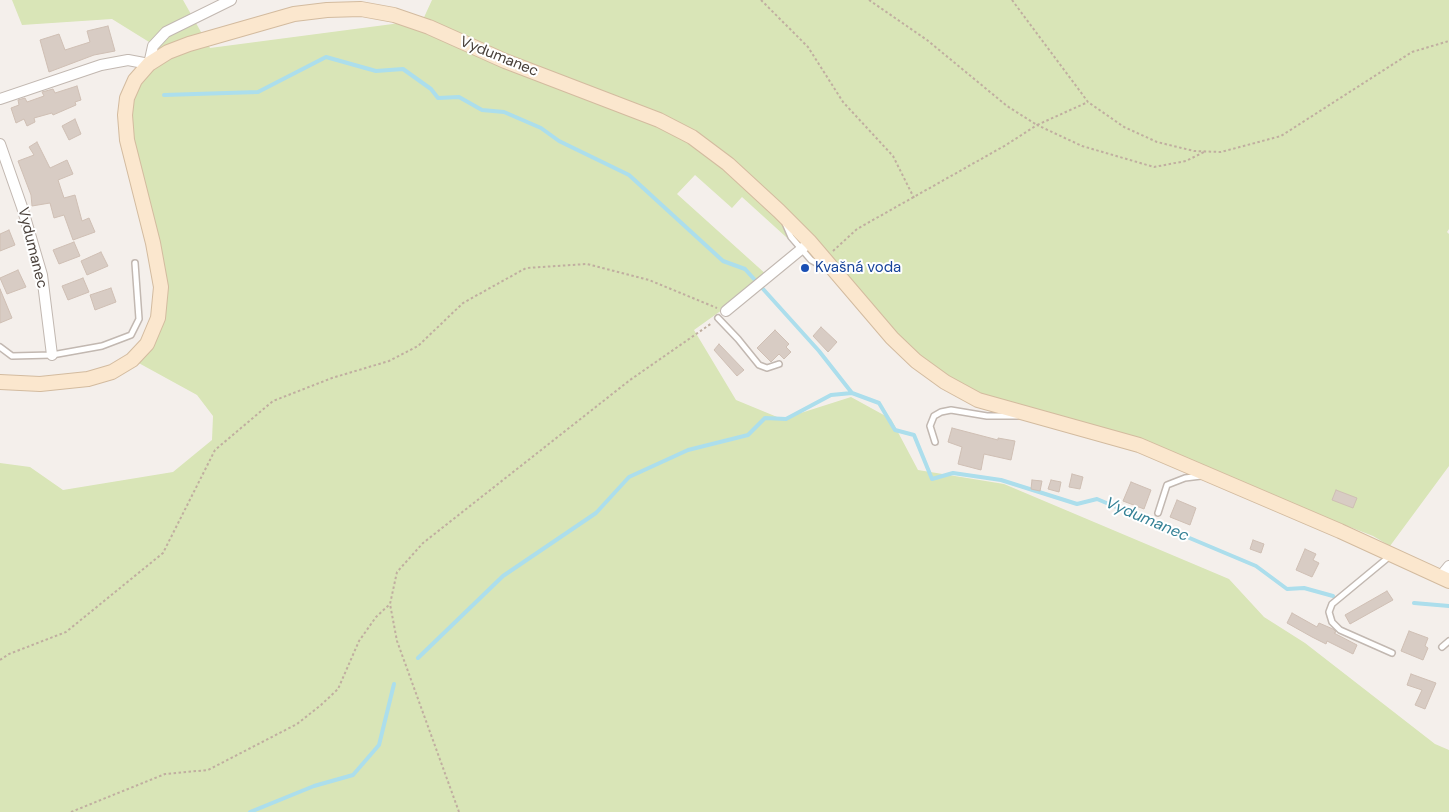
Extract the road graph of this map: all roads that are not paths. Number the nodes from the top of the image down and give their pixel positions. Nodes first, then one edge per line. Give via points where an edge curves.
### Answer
1 (231, 0) edge
2 (149, 64) junction
3 (0, 99) edge
4 (0, 144) edge
5 (805, 245) junction
6 (135, 262) dead end
7 (840, 276) junction
8 (722, 315) joint
9 (0, 347) edge
10 (52, 355) junction
11 (780, 364) dead end
12 (0, 382) edge
13 (1033, 415) junction
14 (935, 442) dead end
15 (1209, 475) junction
16 (1158, 513) dead end
17 (1393, 555) junction
18 (1449, 566) edge
19 (1444, 579) edge
20 (1449, 641) edge
21 (1442, 647) dead end
22 (1392, 653) dead end

1 - 2 street, Vydumanec via 166,32 153,46
2 - 3 street via 128,60 101,66
2 - 5 main road, Vydumanec via 189,44 294,14 362,10 394,15 659,120 692,137 728,164 780,211
2 - 12 main road, Vydumanec via 135,80 127,98 125,115 127,140 161,287 158,318 147,344 132,360 112,372 88,379 40,384
4 - 10 street, Vydumanec via 42,275
5 - 7 main road, Vydumanec via 825,259
5 - 7 lane via 811,260
5 - 8 street
6 - 10 lane via 139,319 131,335 102,346
7 - 13 main road, Vydumanec via 892,338 944,382 978,400
8 - 11 lane via 759,365 767,368
9 - 10 lane via 12,356
13 - 14 lane, Vydumanec via 1006,417 951,410 941,412 934,416 930,426
13 - 15 main road, Vydumanec via 1139,445
15 - 16 lane via 1185,478 1167,485
15 - 17 main road, Vydumanec
17 - 19 main road, Vydumanec
17 - 22 lane via 1332,604 1329,612 1332,622 1340,630
18 - 19 street, Vydumanec
20 - 21 lane

